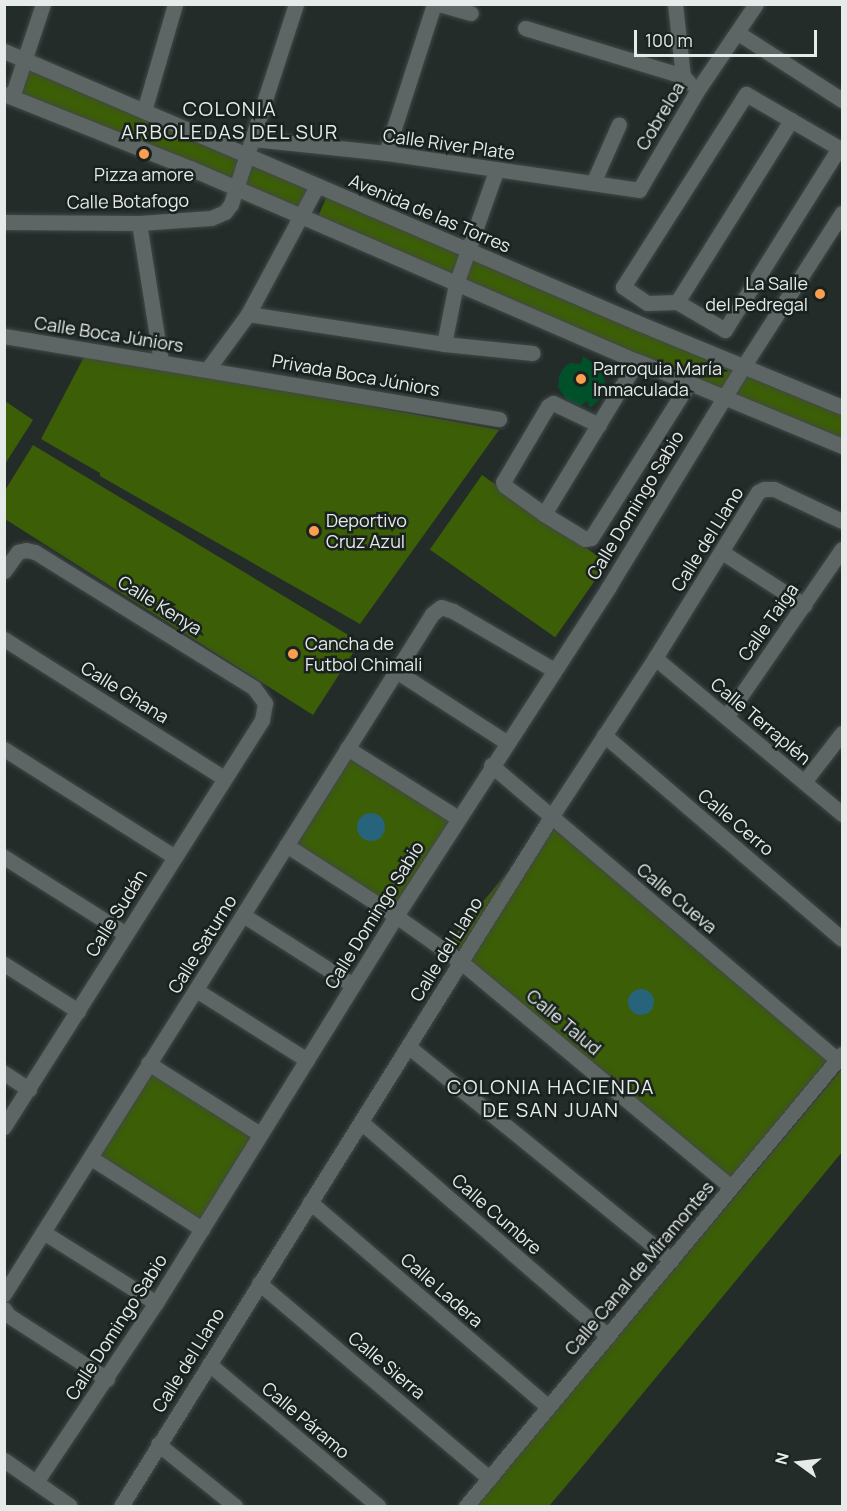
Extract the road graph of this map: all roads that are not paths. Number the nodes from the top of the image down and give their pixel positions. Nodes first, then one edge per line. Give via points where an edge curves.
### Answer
1 (43, 4) edge
2 (175, 4) edge
3 (296, 4) edge
4 (434, 4) edge
5 (439, 4) edge
6 (675, 4) edge
7 (756, 4) edge
8 (471, 13) dead end
9 (525, 28) dead end
10 (738, 33) junction
11 (4, 51) edge
12 (25, 59) junction
13 (683, 76) junction
14 (697, 91) junction
15 (7, 96) edge
16 (843, 100) edge
17 (144, 111) junction
18 (791, 120) junction
19 (619, 124) dead end
20 (253, 139) junction
21 (386, 153) junction
22 (247, 155) junction
23 (496, 171) junction
24 (593, 183) junction
25 (317, 186) junction
26 (236, 188) junction
27 (639, 190) joint
28 (843, 213) edge
29 (303, 217) junction
30 (4, 222) edge
31 (139, 223) junction
32 (467, 250) junction
33 (456, 284) junction
34 (677, 302) junction
35 (647, 303) junction
36 (248, 314) junction
37 (636, 322) junction
38 (5, 333) edge
39 (444, 344) junction
40 (533, 353) dead end
41 (637, 361) junction
42 (161, 362) junction
43 (743, 367) junction
44 (207, 370) junction
45 (689, 383) junction
46 (725, 397) junction
47 (843, 407) edge
48 (499, 419) dead end
49 (599, 425) junction
50 (843, 446) edge
51 (544, 514) junction
52 (843, 521) edge
53 (843, 549) edge
54 (722, 552) junction
55 (8, 565) edge
56 (804, 605) junction
57 (4, 639) edge
58 (655, 658) junction
59 (554, 670) junction
60 (396, 671) junction
61 (726, 717) junction
62 (262, 720) joint
63 (843, 733) edge
64 (604, 735) junction
65 (506, 742) junction
66 (347, 748) junction
67 (4, 749) edge
68 (491, 765) junction
69 (224, 778) junction
70 (804, 782) junction
71 (843, 814) edge
72 (551, 817) junction
73 (458, 818) junction
74 (286, 845) junction
75 (175, 856) junction
76 (4, 857) edge
77 (243, 915) junction
78 (396, 916) junction
79 (126, 934) junction
80 (843, 939) edge
81 (461, 962) junction
82 (4, 964) edge
83 (353, 985) junction
84 (196, 990) junction
85 (78, 1011) junction
86 (409, 1047) junction
87 (840, 1057) edge
88 (307, 1060) junction
89 (148, 1063) junction
90 (4, 1073) edge
91 (29, 1089) junction
92 (360, 1122) junction
93 (4, 1127) edge
94 (261, 1134) junction
95 (91, 1158) junction
96 (731, 1187) junction
97 (310, 1202) junction
98 (202, 1229) junction
99 (43, 1232) junction
100 (671, 1260) junction
101 (259, 1283) junction
102 (4, 1293) edge
103 (156, 1303) junction
104 (6, 1312) edge
105 (608, 1336) junction
106 (209, 1364) junction
107 (107, 1379) junction
108 (548, 1407) junction
109 (158, 1444) junction
110 (4, 1460) edge
111 (489, 1478) junction
112 (36, 1482) junction
113 (70, 1506) edge
114 (121, 1506) edge
115 (235, 1506) edge
116 (378, 1506) edge
117 (466, 1506) edge

1 - 12 street
2 - 17 street
3 - 20 street, Calle Botafogo
4 - 21 street
5 - 8 street
6 - 13 street
7 - 10 street, Cobreloa
9 - 13 street
10 - 14 street, Cobreloa
10 - 16 street
11 - 12 street, Avenida de las Torres
12 - 15 street
12 - 17 street, Avenida de las Torres
13 - 14 street
14 - 27 street, Cobreloa
15 - 26 street
17 - 22 street, Avenida de las Torres
18 - 34 street
18 - 34 street via 839,148 725,330
18 - 35 street via 746,94 622,287
19 - 24 street
20 - 21 street, Calle River Plate
20 - 22 street, Calle Botafogo
21 - 23 street, Calle River Plate
22 - 25 street, Avenida de las Torres
22 - 26 street, Calle Botafogo
23 - 24 street, Calle River Plate
23 - 32 street
24 - 27 street, Calle River Plate
25 - 29 street
25 - 32 street, Avenida de las Torres
26 - 29 street
26 - 31 street, Calle Botafogo via 231,204 216,217
28 - 43 street, Calle Domingo Sabio
29 - 33 street
29 - 36 street
30 - 31 street, Calle Botafogo
31 - 42 street
32 - 33 street
32 - 37 street, Avenida de las Torres
33 - 39 street
33 - 41 street
34 - 35 street
35 - 37 street
36 - 39 street
36 - 44 street
37 - 43 street, Avenida de las Torres
38 - 42 street, Calle Boca Júniors
39 - 40 street
41 - 45 street
41 - 49 street
42 - 44 street, Calle Boca Júniors
43 - 46 street, Calle Domingo Sabio
43 - 47 street, Avenida de las Torres
44 - 48 street, Privada Boca Júniors
45 - 46 street
45 - 51 street via 591,538 578,536
46 - 50 street
46 - 59 street, Calle Domingo Sabio
49 - 51 street
49 - 51 street via 553,403 504,477 505,486
52 - 54 street, Calle del Llano via 774,489 764,489 758,492
53 - 56 street, Calle Taiga
54 - 56 street
54 - 58 street, Calle del Llano
55 - 62 street, Calle Kenya via 18,552 34,552 254,688 265,703
56 - 61 street, Calle Taiga
57 - 69 street, Calle Ghana
58 - 61 street, Calle Terraplén
58 - 64 street, Calle del Llano
59 - 60 street, Calle Saturno via 441,607
59 - 65 street, Calle Domingo Sabio
60 - 65 street
60 - 66 street, Calle Saturno
61 - 70 street, Calle Terraplén
62 - 69 street, Calle Sudán
63 - 70 street
64 - 72 street, Calle del Llano
64 - 80 street, Calle Cerro
65 - 68 street, Calle Domingo Sabio
66 - 73 street
66 - 74 street, Calle Saturno
67 - 75 street
68 - 72 street, Calle Cueva
68 - 73 street, Calle Domingo Sabio
69 - 75 street, Calle Sudán
70 - 71 street, Calle Terraplén
72 - 81 street, Calle del Llano
72 - 87 street, Calle Cueva
73 - 78 street, Calle Domingo Sabio
74 - 77 street, Calle Saturno
74 - 78 street, Calle Talud
75 - 79 street, Calle Sudán
76 - 79 street
77 - 83 street
77 - 84 street, Calle Saturno
78 - 81 street, Calle Talud
78 - 83 street, Calle Domingo Sabio
79 - 85 street, Calle Sudán
81 - 86 street, Calle del Llano
81 - 96 street, Calle Talud
82 - 85 street
83 - 88 street, Calle Domingo Sabio
84 - 88 street
84 - 89 street, Calle Saturno
85 - 91 street, Calle Sudán
86 - 92 street, Calle del Llano
86 - 100 street
87 - 96 street, Calle Canal de Miramontes
88 - 94 street, Calle Domingo Sabio
89 - 94 street
89 - 95 street, Calle Saturno
90 - 91 street
91 - 93 street, Calle Sudán
92 - 97 street, Calle del Llano
92 - 105 street, Calle Cumbre
94 - 98 street, Calle Domingo Sabio
95 - 98 street
95 - 99 street, Calle Saturno
96 - 100 street, Calle Canal de Miramontes
97 - 101 street, Calle del Llano
97 - 108 street, Calle Ladera
98 - 103 street, Calle Domingo Sabio
99 - 102 street, Calle Saturno
99 - 103 street
100 - 105 street, Calle Canal de Miramontes
101 - 106 street, Calle del Llano
101 - 111 street, Calle Sierra
103 - 107 street, Calle Domingo Sabio
104 - 107 street
105 - 108 street, Calle Canal de Miramontes
106 - 109 street, Calle del Llano
106 - 116 street, Calle Páramo
107 - 112 street, Calle Domingo Sabio
108 - 111 street, Calle Canal de Miramontes
109 - 114 street, Calle del Llano
109 - 115 street
110 - 112 street
111 - 117 street, Calle Canal de Miramontes
112 - 113 street

